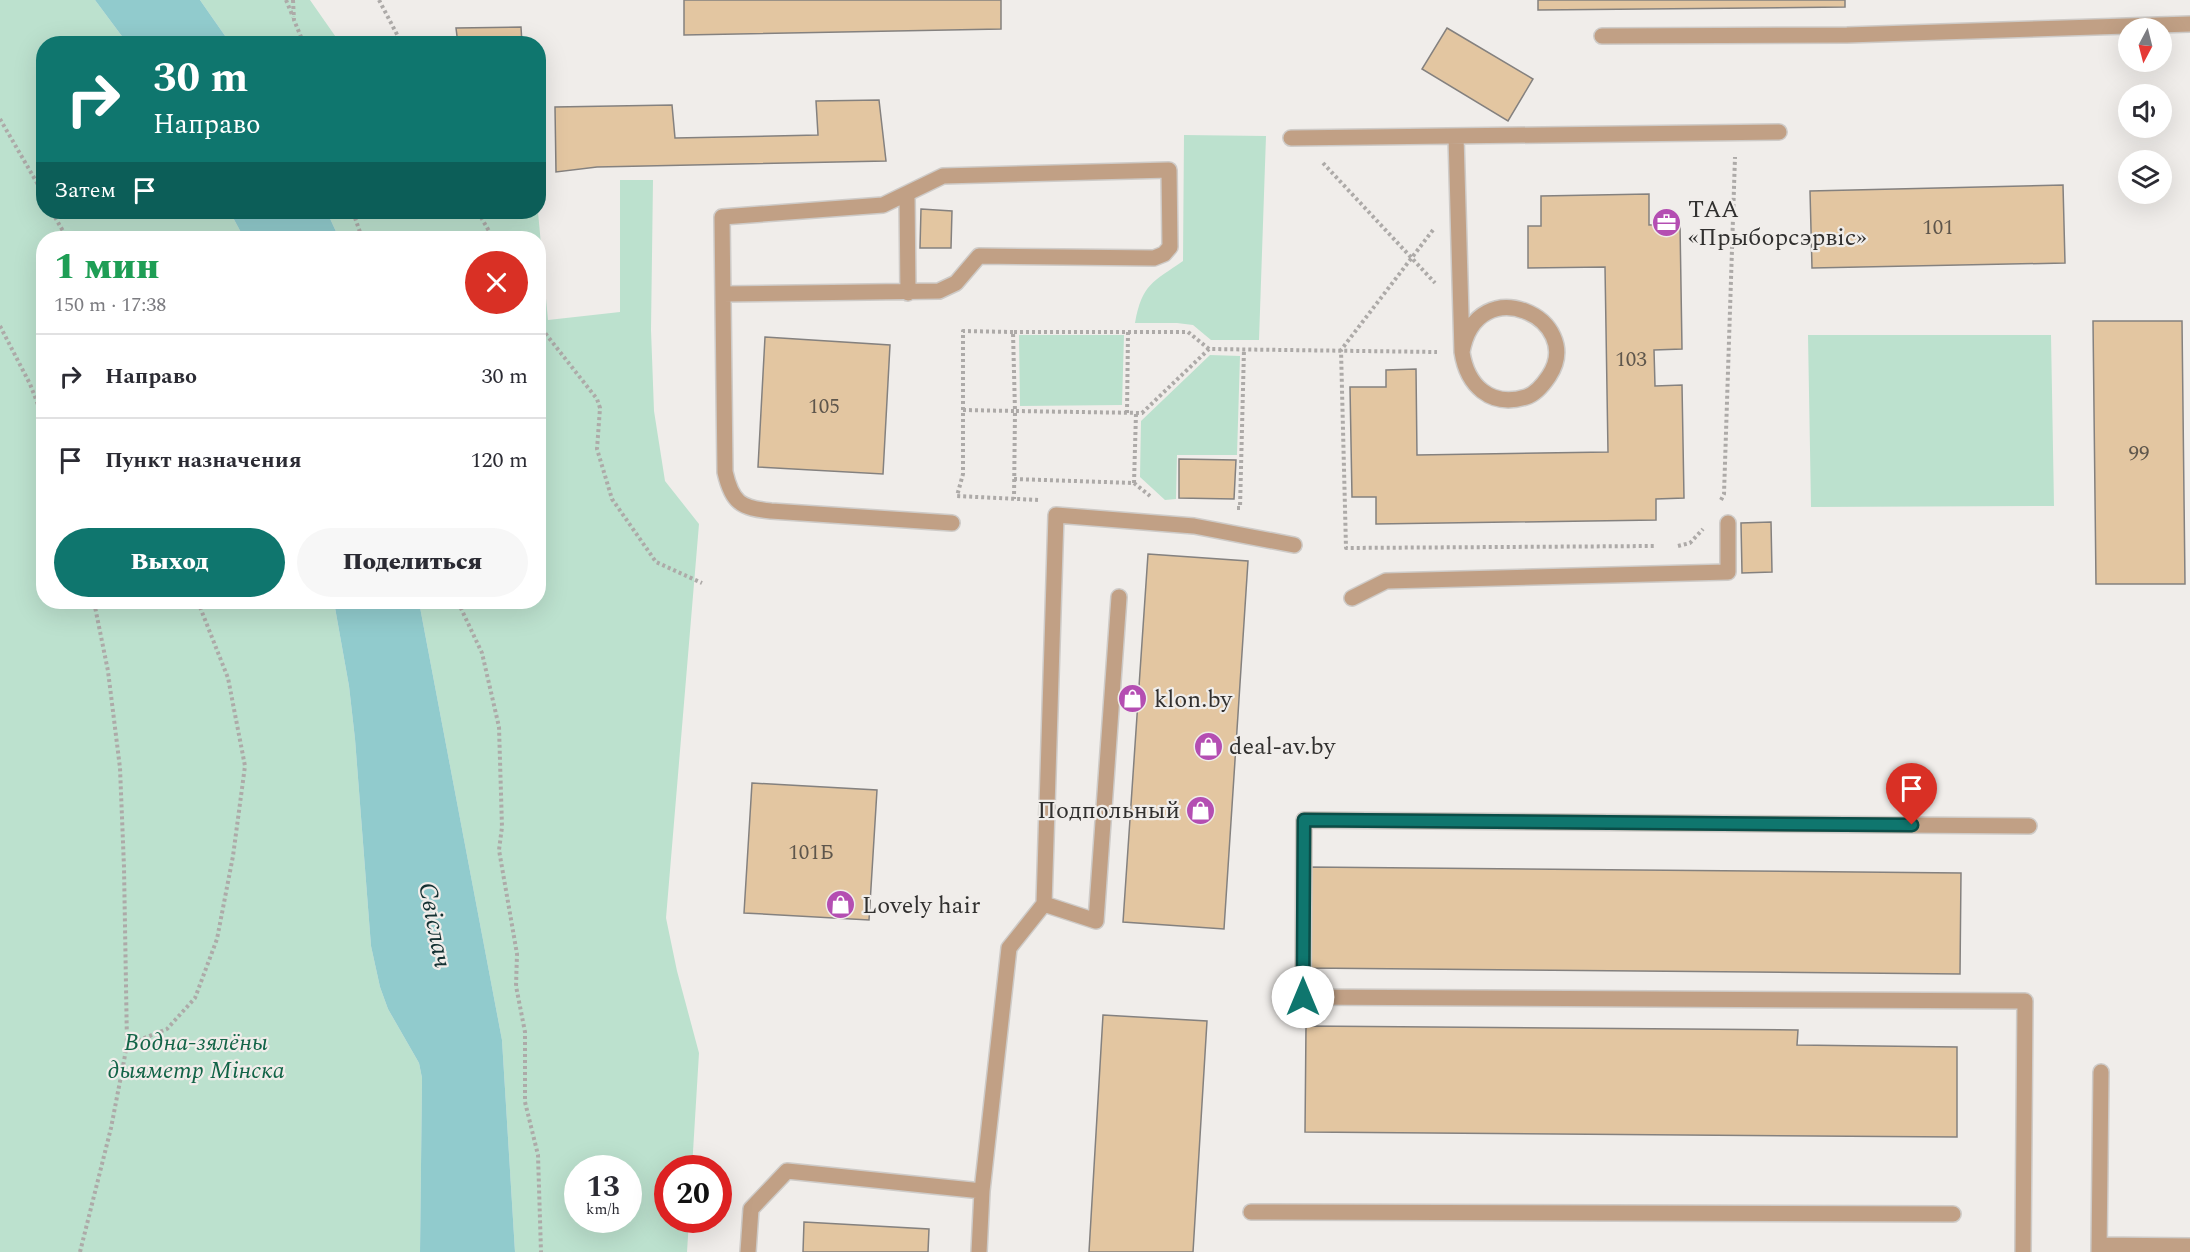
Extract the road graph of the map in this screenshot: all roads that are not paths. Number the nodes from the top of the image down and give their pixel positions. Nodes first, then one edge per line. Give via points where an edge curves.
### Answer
1 (2190, 24) edge
2 (1602, 36) dead end
3 (1779, 132) dead end
4 (1456, 136) junction
5 (1295, 137) road end
6 (906, 194) junction
7 (908, 292) junction
8 (723, 294) junction
9 (1462, 352) junction
10 (952, 523) dead end
11 (1728, 523) dead end
12 (1294, 545) dead end
13 (1119, 597) dead end
14 (1352, 598) dead end
15 (2029, 826) dead end
16 (1044, 904) junction
17 (2101, 1072) dead end
18 (982, 1191) junction
19 (1251, 1212) dead end
20 (1953, 1214) dead end
21 (2190, 1246) edge
22 (2099, 1249) edge
23 (748, 1252) edge
24 (979, 1252) edge
25 (2024, 1252) edge

1 - 2 lane via 1847,35
3 - 4 lane
4 - 5 lane
4 - 9 lane
6 - 7 lane
6 - 7 lane via 943,176 1169,170 1170,247 1164,254 1154,258 979,256 956,283 939,291
6 - 8 lane via 883,205 722,217
7 - 8 lane
8 - 10 lane via 725,472 729,490 738,503 771,511
9 - 9 lane via 1464,368 1479,389 1506,400 1527,397 1542,387 1553,370 1556,354 1548,327 1526,310 1512,307 1485,313 1472,324
11 - 14 lane via 1728,572 1386,581
12 - 16 lane via 1194,526 1056,515
13 - 16 lane via 1096,921
15 - 25 lane via 1304,820 1303,997 2025,1001
16 - 18 lane via 1009,948
17 - 22 lane
18 - 23 lane via 787,1171 751,1209
18 - 24 lane
19 - 20 lane
21 - 22 lane

